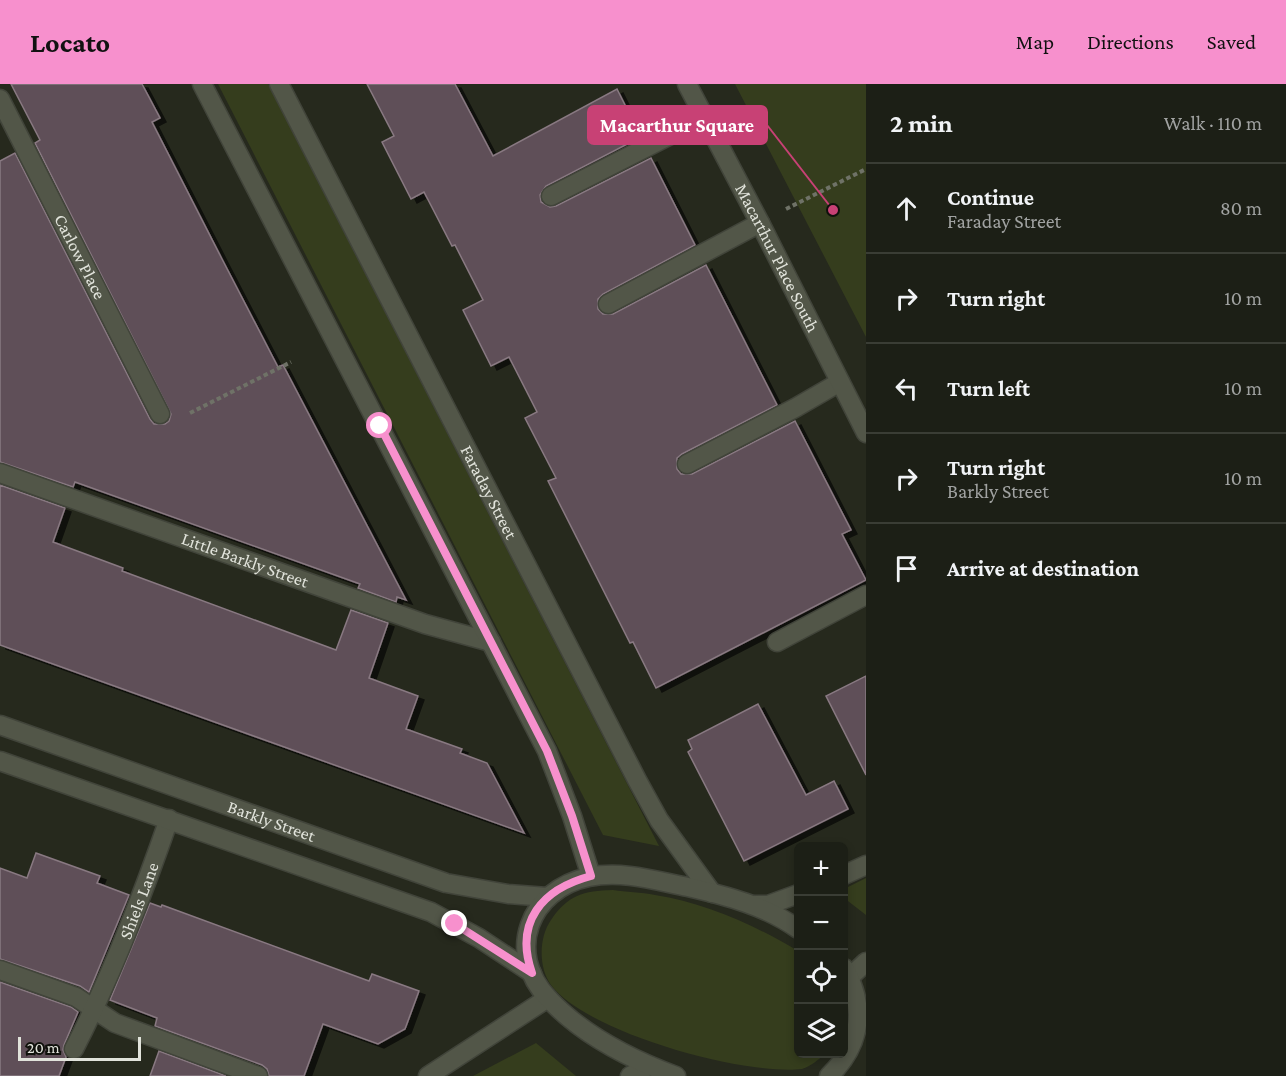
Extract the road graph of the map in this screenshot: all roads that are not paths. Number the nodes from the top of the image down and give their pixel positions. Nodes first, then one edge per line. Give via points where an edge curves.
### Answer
1 (202, 84) edge
2 (279, 84) edge
3 (687, 84) edge
4 (0, 99) edge
5 (704, 118) junction
6 (8, 135) edge
7 (551, 196) dead end
8 (760, 223) junction
9 (609, 304) dead end
10 (840, 382) junction
11 (160, 414) road end
12 (866, 433) edge
13 (687, 464) dead end
14 (0, 473) edge
15 (866, 596) edge
16 (491, 642) junction
17 (777, 642) dead end
18 (0, 725) edge
19 (0, 760) edge
20 (179, 789) junction
21 (169, 819) junction
22 (866, 864) edge
23 (848, 873) edge
24 (591, 876) junction
25 (712, 893) junction
26 (794, 895) edge
27 (547, 897) junction
28 (754, 905) junction
29 (794, 927) edge
30 (866, 962) edge
31 (0, 970) edge
32 (848, 971) edge
33 (532, 973) junction
34 (848, 974) edge
35 (548, 998) junction
36 (864, 999) edge
37 (94, 1010) junction
38 (74, 1049) dead end
39 (649, 1066) junction
40 (258, 1076) edge
41 (428, 1076) edge
42 (630, 1076) edge
43 (676, 1076) edge
44 (829, 1076) edge

1 - 16 street
2 - 25 street, Faraday Street via 637,780 659,819
3 - 5 street, Macarthur Place South
4 - 6 street, Carlow Place
5 - 7 street
5 - 8 street, Macarthur Place South
6 - 11 street, Carlow Place
8 - 9 street
8 - 10 street, Macarthur Place South
10 - 12 street, Macarthur Place South
10 - 13 street
14 - 16 street, Little Barkly Street via 425,624
15 - 17 street
16 - 24 street via 547,751
18 - 20 street, Barkly Street
19 - 21 street, Barkly Street
20 - 21 street, Shiels Lane
20 - 27 street, Barkly Street via 446,883
21 - 33 street, Barkly Street via 431,912
21 - 37 street, Shiels Lane
22 - 23 street
24 - 25 street via 634,876
24 - 27 street
25 - 28 street
26 - 28 street
27 - 33 street via 527,932 525,945
28 - 29 street
30 - 32 street
31 - 37 street via 76,997
33 - 35 street
34 - 36 street
35 - 39 street via 583,1028
35 - 41 street
36 - 44 street via 853,1047
37 - 38 street, Shiels Lane
37 - 40 street via 115,1023
39 - 42 street
39 - 43 street

